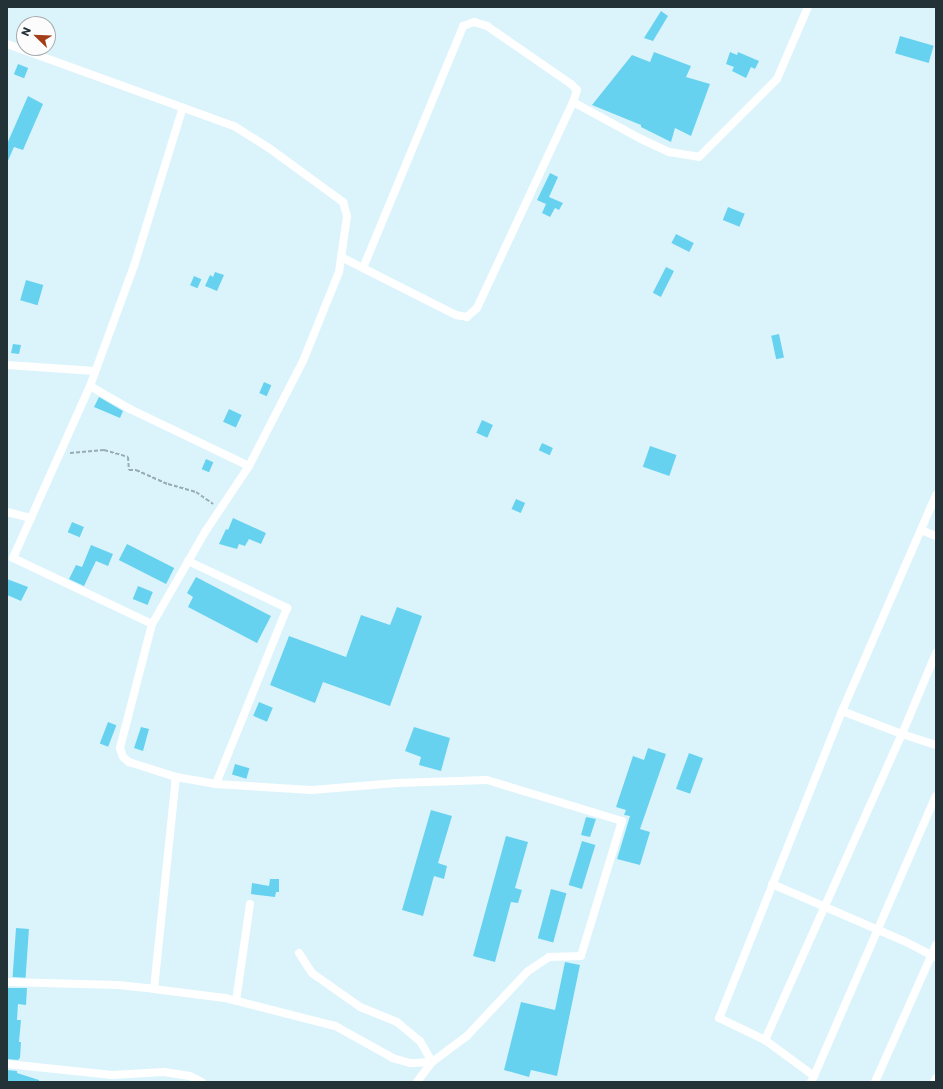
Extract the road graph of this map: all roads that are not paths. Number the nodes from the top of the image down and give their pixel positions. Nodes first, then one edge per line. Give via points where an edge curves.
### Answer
1 (808, 7) edge
2 (7, 44) edge
3 (573, 102) junction
4 (183, 107) junction
5 (341, 257) junction
6 (363, 268) junction
7 (7, 365) edge
8 (95, 371) junction
9 (90, 386) junction
10 (249, 466) junction
11 (936, 495) edge
12 (7, 512) edge
13 (31, 518) junction
14 (921, 530) junction
15 (936, 536) edge
16 (188, 561) junction
17 (152, 624) junction
18 (936, 652) edge
19 (842, 711) junction
20 (902, 734) junction
21 (936, 745) edge
22 (176, 777) junction
23 (216, 784) junction
24 (936, 796) edge
25 (772, 884) junction
26 (250, 904) dead end
27 (824, 907) junction
28 (879, 930) junction
29 (936, 945) edge
30 (299, 953) dead end
31 (934, 956) edge
32 (7, 982) edge
33 (154, 989) junction
34 (236, 1001) junction
35 (765, 1040) junction
36 (432, 1062) junction
37 (7, 1064) edge
38 (936, 1078) edge
39 (813, 1079) edge
40 (202, 1082) edge
41 (417, 1082) edge
42 (875, 1082) edge
43 (934, 1082) edge

1 - 3 street via 777,79 699,157 669,152
2 - 4 street
3 - 6 street via 477,308 467,317 456,315
3 - 6 street via 577,90 487,26 474,22 463,26
4 - 5 street via 234,126 343,202 347,216
4 - 8 street via 134,266
5 - 6 street
5 - 10 street via 338,272 303,361
7 - 8 street
8 - 9 street
9 - 10 street via 130,409
9 - 13 street
10 - 16 street
11 - 14 street
12 - 13 street
13 - 17 street via 13,558
14 - 15 street
14 - 19 street
16 - 17 street
16 - 23 street via 287,608
17 - 22 street via 120,748 123,757 129,762
18 - 20 street
19 - 20 street
19 - 25 street
20 - 21 street
20 - 27 street
22 - 23 street
22 - 33 street
23 - 36 street via 312,790 397,783 487,780 622,821 581,956 550,957 528,971 467,1036
24 - 28 street
25 - 27 street
25 - 35 street via 720,1018
26 - 34 street
27 - 28 street
27 - 35 street
28 - 31 street
28 - 39 street
29 - 31 street
30 - 36 street via 312,973 360,1007 397,1022 420,1041
31 - 42 street
32 - 33 street via 118,985
33 - 34 street
34 - 36 street via 335,1026 392,1058 410,1063
35 - 39 street
36 - 41 street
37 - 40 street via 112,1075 164,1072 190,1076
38 - 43 street

